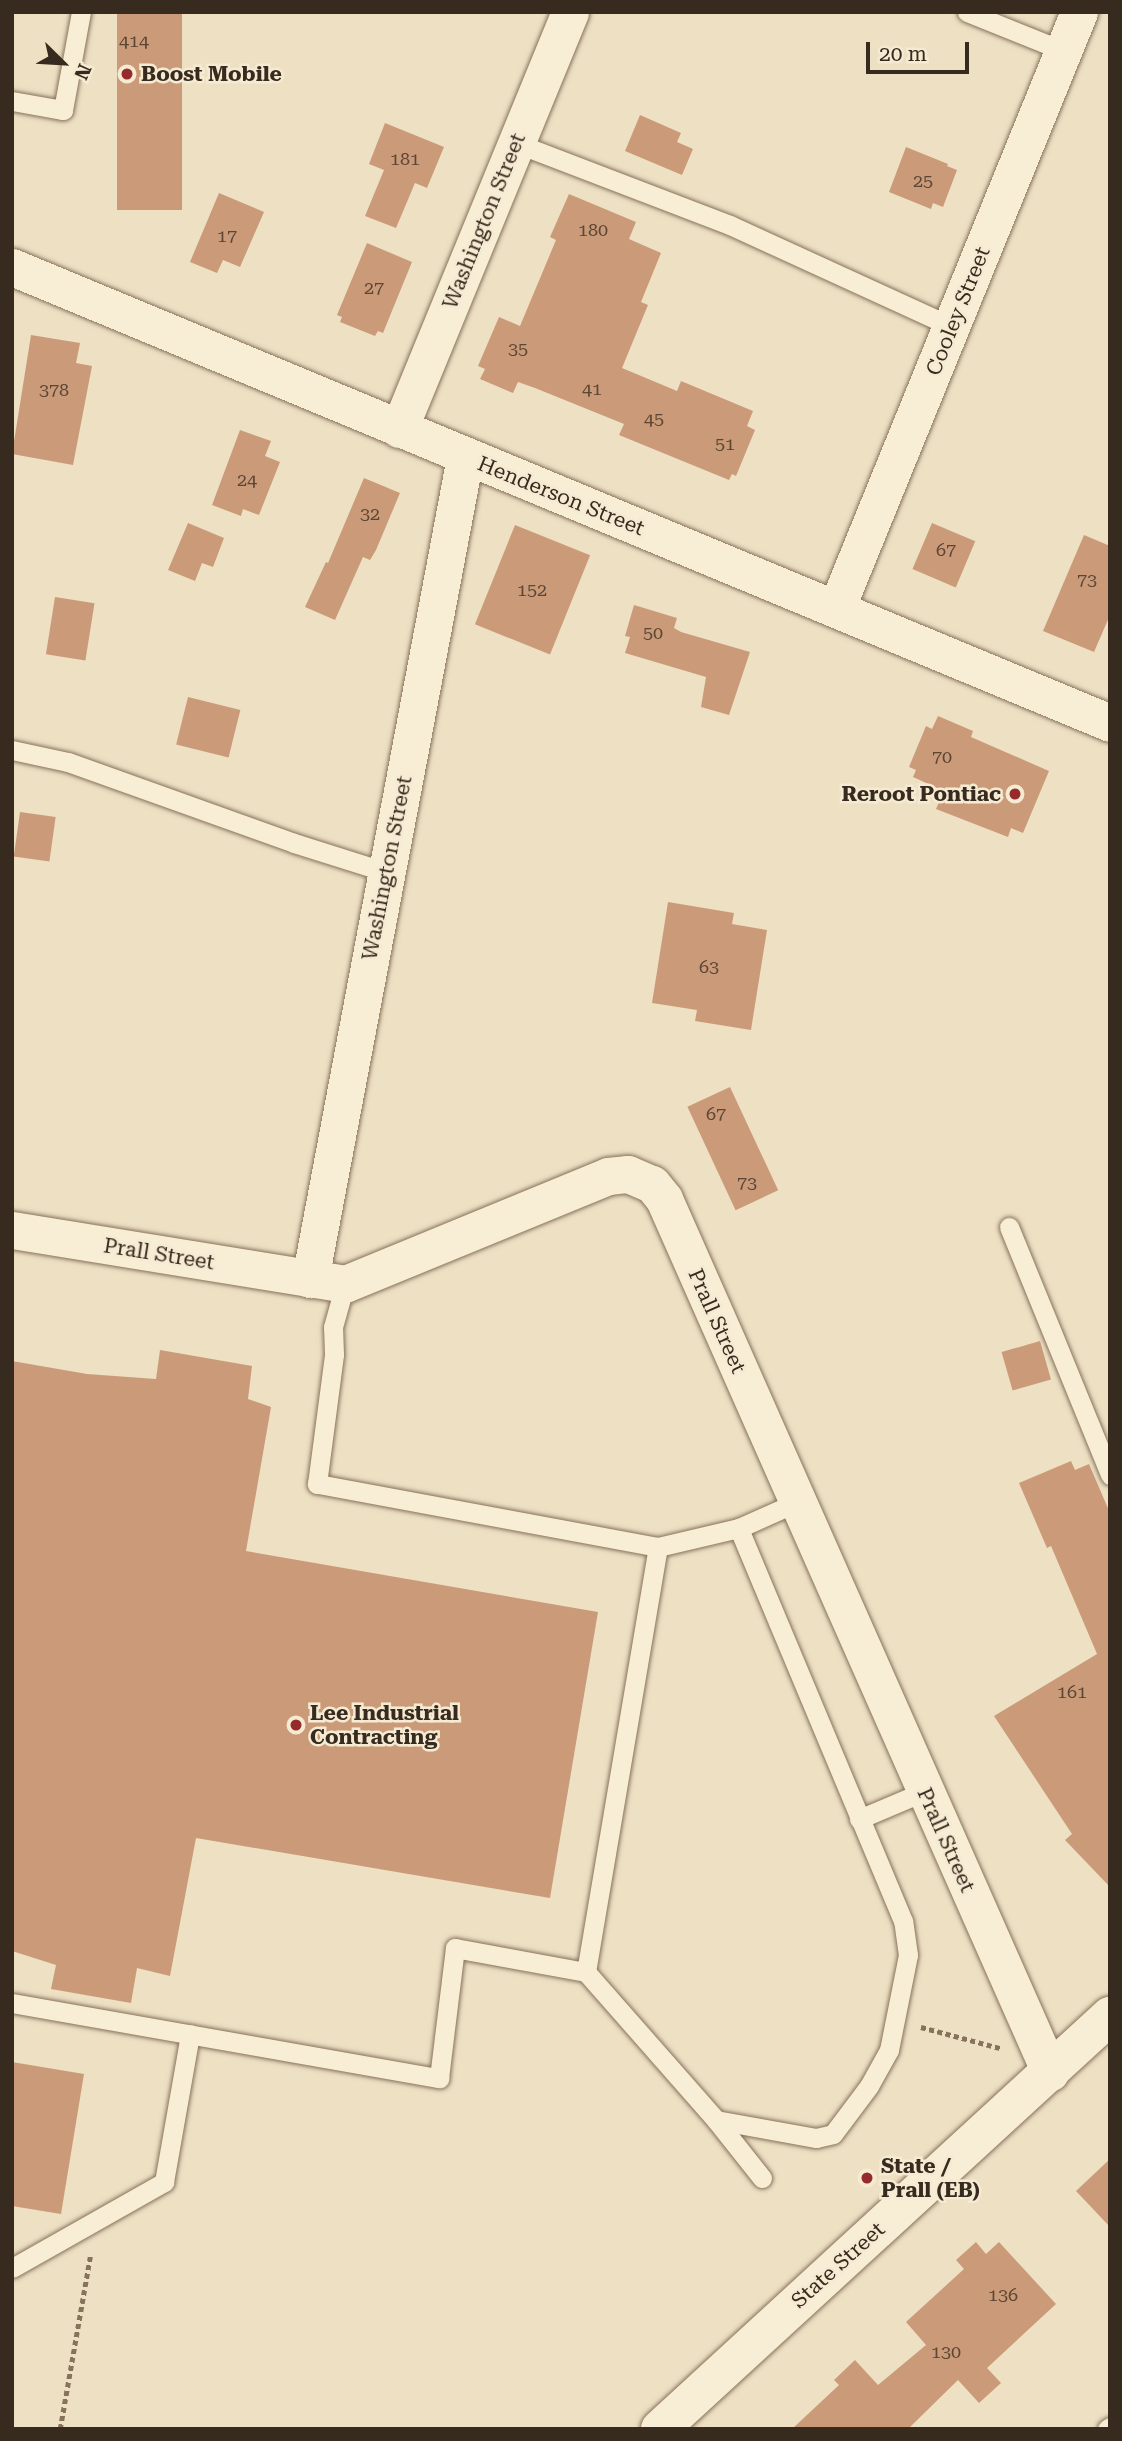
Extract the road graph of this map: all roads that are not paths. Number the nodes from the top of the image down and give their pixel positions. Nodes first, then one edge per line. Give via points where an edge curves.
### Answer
1 (81, 12) edge
2 (569, 12) edge
3 (967, 12) edge
4 (1079, 12) edge
5 (1064, 51) junction
6 (12, 101) edge
7 (516, 143) junction
8 (12, 267) edge
9 (951, 326) junction
10 (399, 429) junction
11 (465, 457) junction
12 (836, 609) junction
13 (1110, 723) edge
14 (12, 750) edge
15 (386, 872) junction
16 (1009, 1227) dead end
17 (12, 1230) edge
18 (310, 1279) junction
19 (345, 1284) junction
20 (1110, 1475) edge
21 (797, 1502) junction
22 (739, 1528) junction
23 (658, 1547) junction
24 (925, 1791) junction
25 (859, 1819) junction
26 (586, 1972) junction
27 (12, 2003) edge
28 (1110, 2016) edge
29 (190, 2034) junction
30 (1049, 2072) junction
31 (716, 2120) junction
32 (762, 2178) dead end
33 (12, 2268) edge
34 (660, 2429) edge

1 - 6 lane via 63,110
2 - 7 street, Washington Street
3 - 5 lane
4 - 5 street, Cooley Street
5 - 9 street, Cooley Street
7 - 9 lane via 730,225
7 - 10 street, Washington Street
8 - 10 street, Henderson Street
9 - 12 street, Cooley Street
10 - 11 street, Henderson Street
11 - 12 street, Henderson Street
11 - 15 street, Washington Street
12 - 13 street, Henderson Street
14 - 15 lane via 68,762
15 - 18 street, Washington Street
16 - 20 lane
17 - 18 street, Prall Street
18 - 19 street, Prall Street
19 - 21 street, Prall Street via 608,1176 641,1177 664,1199
19 - 23 lane via 333,1327 334,1354 317,1484
21 - 22 lane
21 - 24 street, Prall Street
22 - 23 lane
22 - 25 lane
23 - 26 lane
24 - 25 lane
24 - 30 street, Prall Street
25 - 31 lane via 903,1921 908,1955 889,2050 833,2134 816,2138
26 - 29 lane via 455,1948 439,2078
26 - 31 lane
27 - 29 lane
28 - 30 main road, State Street
29 - 33 lane via 164,2182
30 - 34 main road, State Street
31 - 32 lane

